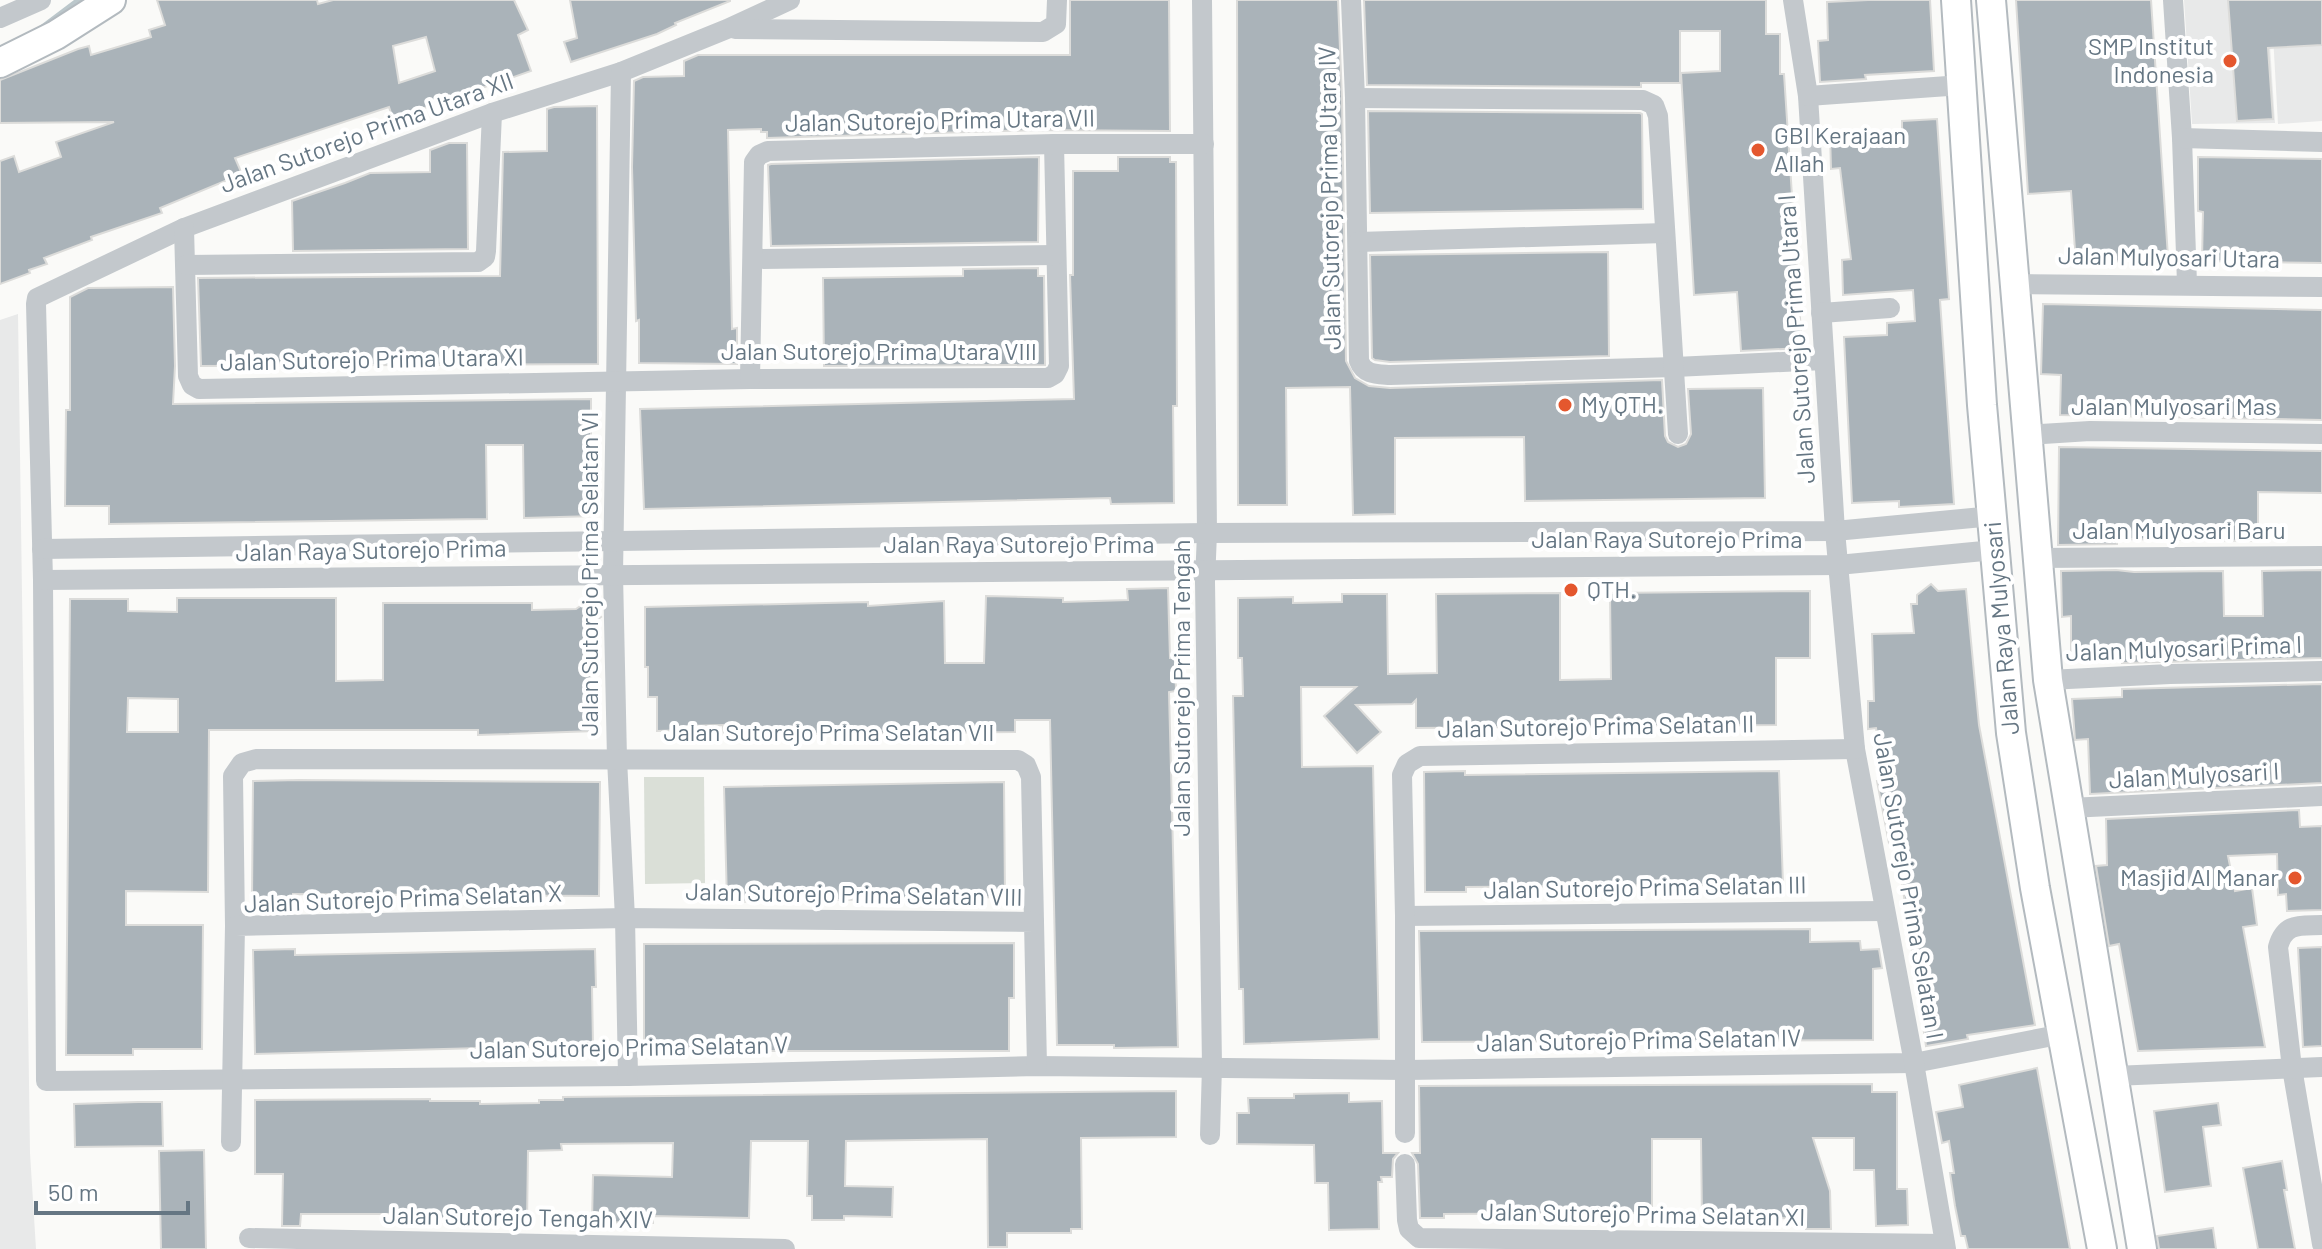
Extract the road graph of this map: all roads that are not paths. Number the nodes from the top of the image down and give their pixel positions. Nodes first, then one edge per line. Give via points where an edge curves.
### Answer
1 (111, 0) edge
2 (790, 0) edge
3 (1057, 0) edge
4 (1202, 0) edge
5 (1351, 0) edge
6 (1793, 0) edge
7 (1956, 0) edge
8 (1991, 0) edge
9 (2173, 0) edge
10 (37, 5) edge
11 (0, 18) edge
12 (727, 29) junction
13 (50, 35) junction
14 (0, 63) edge
15 (621, 72) junction
16 (1962, 85) junction
17 (1808, 96) junction
18 (1355, 98) junction
19 (492, 113) junction
20 (2182, 138) junction
21 (2322, 142) edge
22 (1054, 144) junction
23 (1204, 144) junction
24 (184, 228) junction
25 (1665, 233) junction
26 (1358, 242) junction
27 (1055, 255) junction
28 (754, 259) junction
29 (186, 265) junction
30 (2015, 284) junction
31 (2187, 284) junction
32 (2322, 287) edge
33 (1890, 308) dead end
34 (1821, 313) junction
35 (1824, 360) junction
36 (1675, 367) junction
37 (750, 379) junction
38 (615, 381) junction
39 (1678, 434) dead end
40 (2322, 434) edge
41 (2026, 435) junction
42 (1993, 516) junction
43 (1835, 531) junction
44 (1207, 533) junction
45 (614, 540) junction
46 (42, 549) junction
47 (1994, 550) junction
48 (2322, 556) edge
49 (2036, 558) junction
50 (1838, 565) junction
51 (1205, 570) junction
52 (613, 574) junction
53 (43, 580) junction
54 (2322, 671) edge
55 (2048, 680) junction
56 (1855, 749) junction
57 (617, 759) junction
58 (2322, 796) edge
59 (2069, 808) junction
60 (2075, 845) junction
61 (2030, 854) junction
62 (2080, 880) junction
63 (2035, 888) junction
64 (1884, 911) junction
65 (1405, 916) junction
66 (625, 918) junction
67 (1034, 922) junction
68 (2322, 925) edge
69 (235, 926) junction
70 (2063, 1034) junction
71 (1914, 1063) junction
72 (1037, 1066) junction
73 (1212, 1066) junction
74 (2322, 1067) edge
75 (2292, 1068) junction
76 (1406, 1070) junction
77 (628, 1076) junction
78 (2114, 1076) junction
79 (231, 1079) junction
80 (1405, 1133) dead end
81 (1210, 1135) dead end
82 (231, 1142) dead end
83 (1405, 1164) dead end
84 (2320, 1220) edge
85 (249, 1238) dead end
86 (2322, 1244) edge
87 (1945, 1246) edge
88 (785, 1249) edge
89 (2102, 1249) edge
90 (2142, 1249) edge

1 - 13 main road
2 - 12 street, Jalan Sutorejo Prima Utara XII
3 - 12 street, Jalan Sutorejo Prima Utara XII via 1056,24 1043,32
4 - 23 street, Jalan Sutorejo Prima Tengah
5 - 18 street, Jalan Sutorejo Prima Utara IV
6 - 17 street, Jalan Sutorejo Prima Utara I
7 - 16 main road, Jalan Raya Mulyosari
8 - 30 main road, Jalan Raya Mulyosari
9 - 20 street
10 - 11 street
10 - 13 street
12 - 15 street, Jalan Sutorejo Prima Utara XII
13 - 14 main road
15 - 19 street, Jalan Sutorejo Prima Utara XII
15 - 38 street, Jalan Sutorejo Prima Selatan VI
16 - 17 street
16 - 42 main road, Jalan Raya Mulyosari
17 - 34 street, Jalan Sutorejo Prima Utara I
18 - 25 street via 1650,102 1658,116
18 - 26 street, Jalan Sutorejo Prima Utara IV
19 - 24 street, Jalan Sutorejo Prima Utara XII
19 - 29 street via 486,251 478,262
20 - 21 street
20 - 31 street
22 - 23 street, Jalan Sutorejo Prima Utara VII
22 - 27 street, Jalan Sutorejo Prima Utara VIII
22 - 28 street, Jalan Sutorejo Prima Utara VII via 764,152 754,162
23 - 44 street, Jalan Sutorejo Prima Tengah
24 - 29 street, Jalan Sutorejo Prima Utara XI
24 - 46 street, Jalan Sutorejo Prima Utara XII via 40,296 36,304
25 - 26 street
25 - 36 street
26 - 36 street, Jalan Sutorejo Prima Utara IV via 1359,361 1370,373
27 - 28 street
27 - 37 street, Jalan Sutorejo Prima Utara VIII via 1059,366 1048,378
28 - 37 street, Jalan Sutorejo Prima Utara VII
29 - 38 street, Jalan Sutorejo Prima Utara XI via 188,376 196,388
30 - 31 street, Jalan Mulyosari Utara
30 - 41 main road, Jalan Raya Mulyosari
31 - 32 street, Jalan Mulyosari Utara
33 - 34 street
34 - 35 street, Jalan Sutorejo Prima Utara I
35 - 36 street, Jalan Sutorejo Prima Utara IV
35 - 43 street, Jalan Sutorejo Prima Utara I
36 - 39 street
37 - 38 street, Jalan Sutorejo Prima Utara VIII
38 - 45 street, Jalan Sutorejo Prima Selatan VI
40 - 41 street, Jalan Mulyosari Mas
41 - 49 main road, Jalan Raya Mulyosari
42 - 43 street, Jalan Raya Sutorejo Prima
42 - 47 main road, Jalan Raya Mulyosari
43 - 44 street, Jalan Raya Sutorejo Prima
43 - 50 street, Jalan Sutorejo Prima Selatan I
44 - 45 street, Jalan Raya Sutorejo Prima
44 - 51 street, Jalan Sutorejo Prima Tengah
45 - 46 street, Jalan Raya Sutorejo Prima
45 - 52 street, Jalan Sutorejo Prima Selatan VI
46 - 53 street
47 - 50 street, Jalan Raya Sutorejo Prima
47 - 61 main road, Jalan Raya Mulyosari via 2011,733
48 - 49 street, Jalan Mulyosari Baru
49 - 55 main road, Jalan Raya Mulyosari
50 - 51 street, Jalan Raya Sutorejo Prima
50 - 56 street, Jalan Sutorejo Prima Selatan I
51 - 52 street, Jalan Raya Sutorejo Prima
51 - 73 street, Jalan Sutorejo Prima Tengah
52 - 53 street, Jalan Raya Sutorejo Prima
52 - 57 street, Jalan Sutorejo Prima Selatan VI
53 - 79 street, Jalan Sutorejo Prima Selatan V via 46,1081
54 - 55 street, Jalan Mulyosari Prima I
55 - 59 main road, Jalan Raya Mulyosari
56 - 64 street, Jalan Sutorejo Prima Selatan I
56 - 65 street, Jalan Sutorejo Prima Selatan II via 1414,758 1402,775
57 - 66 street, Jalan Sutorejo Prima Selatan VI
57 - 67 street, Jalan Sutorejo Prima Selatan VII via 1018,760 1031,777
57 - 69 street via 250,759 233,776
58 - 59 street, Jalan Mulyosari I
59 - 60 main road, Jalan Raya Mulyosari
60 - 61 main road
60 - 62 main road, Jalan Raya Mulyosari
61 - 63 main road, Jalan Raya Mulyosari
62 - 63 main road
62 - 78 main road, Jalan Raya Mulyosari
63 - 70 main road, Jalan Raya Mulyosari
64 - 65 street, Jalan Sutorejo Prima Selatan III
64 - 71 street, Jalan Sutorejo Prima Selatan I
65 - 76 street, Jalan Sutorejo Prima Selatan II
66 - 67 street, Jalan Sutorejo Prima Selatan VIII
66 - 69 street, Jalan Sutorejo Prima Selatan X
66 - 77 street, Jalan Sutorejo Prima Selatan VI
67 - 72 street, Jalan Sutorejo Prima Selatan VIII
68 - 75 street via 2291,927 2279,942
69 - 79 street, Jalan Sutorejo Prima Selatan X
70 - 71 street, Jalan Sutorejo Prima Selatan IV
70 - 89 main road, Jalan Raya Mulyosari
71 - 76 street, Jalan Sutorejo Prima Selatan IV
71 - 87 street, Jalan Sutorejo Prima Selatan I
72 - 73 street, Jalan Sutorejo Prima Selatan V
72 - 77 street, Jalan Sutorejo Prima Selatan V
73 - 76 street, Jalan Sutorejo Prima Selatan IV
73 - 81 street, Jalan Sutorejo Prima Tengah
74 - 75 street
75 - 78 street
75 - 84 street
76 - 80 street
77 - 79 street, Jalan Sutorejo Prima Selatan V
78 - 90 main road, Jalan Raya Mulyosari
79 - 82 street, Jalan Sutorejo Prima Selatan X
83 - 87 street, Jalan Sutorejo Prima Selatan XI via 1407,1220 1419,1238
84 - 86 street
85 - 88 street, Jalan Sutorejo Tengah XIV

